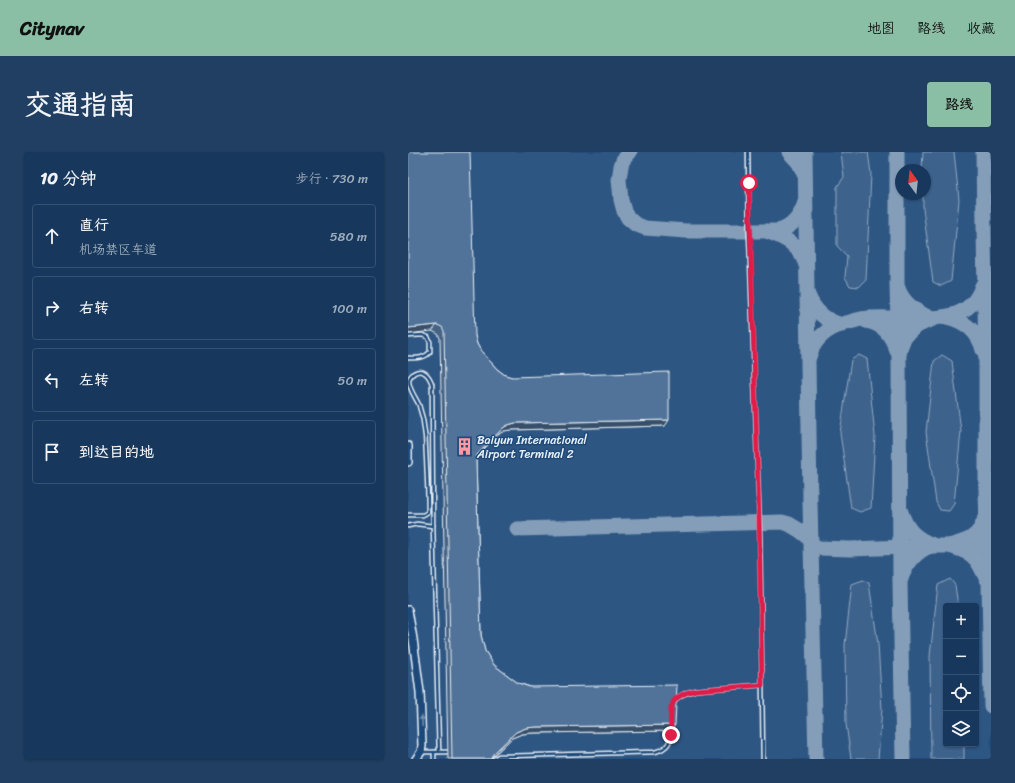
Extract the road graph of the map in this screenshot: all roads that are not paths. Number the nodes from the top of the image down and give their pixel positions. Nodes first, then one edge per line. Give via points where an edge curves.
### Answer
1 (748, 152) edge
2 (408, 336) edge
3 (408, 358) edge
4 (408, 446) edge
5 (408, 462) edge
6 (408, 515) edge
7 (408, 526) edge
8 (432, 526) junction
9 (408, 610) edge
10 (762, 685) junction
11 (671, 707) edge
12 (671, 724) edge
13 (421, 752) junction
14 (434, 752) junction
15 (439, 752) junction
16 (451, 752) edge
17 (416, 759) edge
18 (434, 759) edge
19 (494, 759) edge
20 (763, 759) edge

1 - 10 lane
2 - 3 lane via 428,337 430,352 427,356
4 - 5 street
6 - 8 lane via 423,515 428,512 425,433 423,420 408,381 411,375 421,371 429,377 432,384
7 - 8 lane
8 - 15 lane
13 -> 9 street via 420,692
10 - 11 lane via 696,690 679,696
10 - 20 lane
12 - 19 lane via 670,741 655,752 499,756
13 - 14 lane
13 - 17 street
14 - 15 lane
14 - 18 lane
15 - 16 lane

